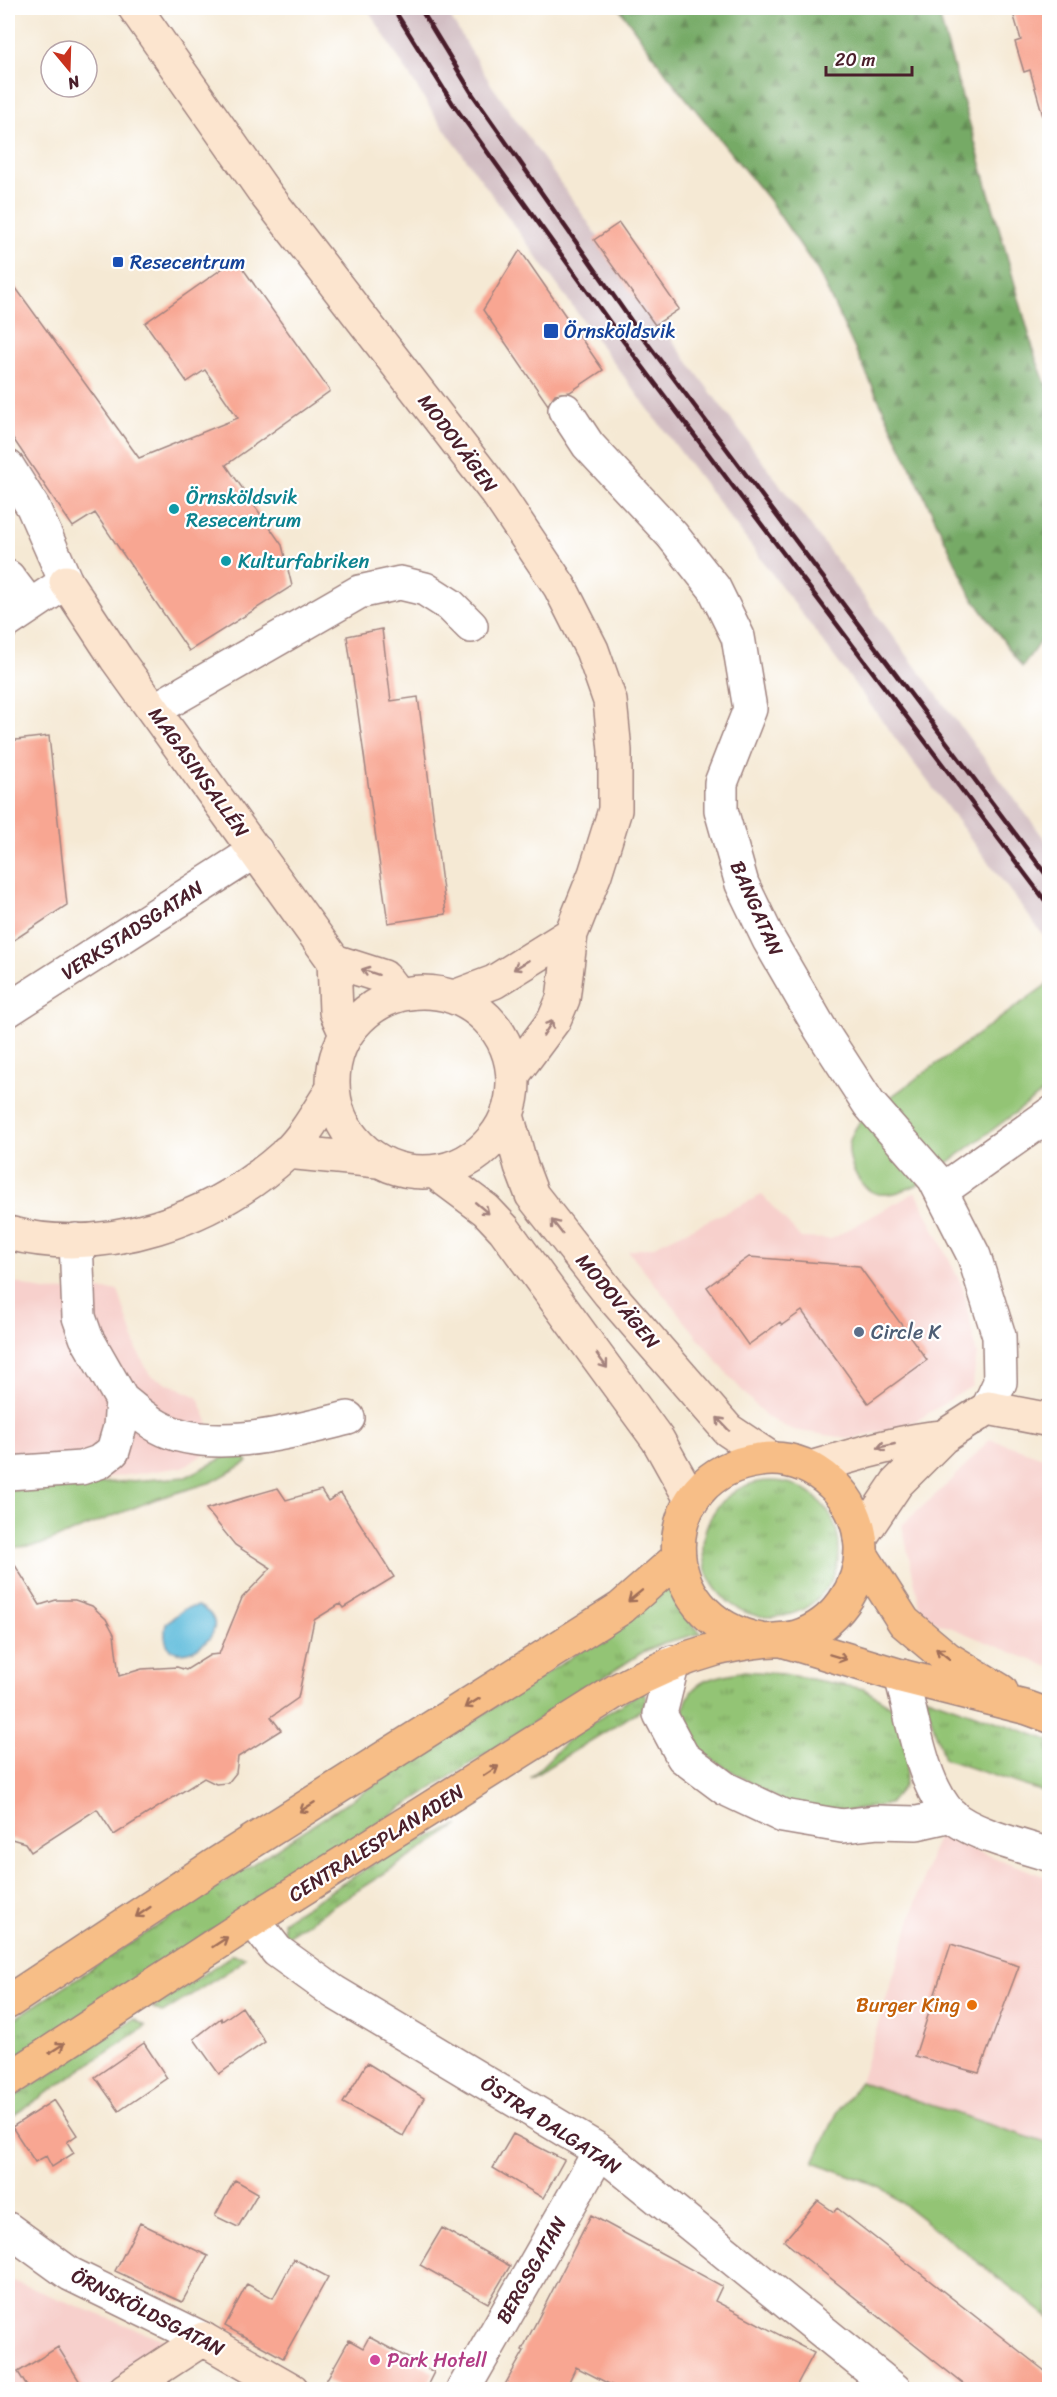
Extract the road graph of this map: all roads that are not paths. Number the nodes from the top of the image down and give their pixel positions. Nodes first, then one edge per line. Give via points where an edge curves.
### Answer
1 (135, 8) edge
2 (565, 411) dead end
3 (8, 466) edge
4 (8, 577) edge
5 (66, 582) junction
6 (19, 614) edge
7 (471, 626) dead end
8 (154, 710) junction
9 (256, 850) junction
10 (571, 934) junction
11 (334, 961) junction
12 (398, 995) junction
13 (454, 997) junction
14 (8, 1010) edge
15 (346, 1034) junction
16 (513, 1075) junction
17 (332, 1090) junction
18 (1050, 1114) edge
19 (507, 1115) junction
20 (287, 1152) junction
21 (378, 1161) junction
22 (435, 1172) junction
23 (941, 1191) junction
24 (8, 1233) edge
25 (76, 1240) junction
26 (122, 1400) junction
27 (988, 1408) junction
28 (348, 1418) dead end
29 (1050, 1420) edge
30 (943, 1437) junction
31 (770, 1458) junction
32 (811, 1468) junction
33 (8, 1473) edge
34 (692, 1501) junction
35 (860, 1546) junction
36 (679, 1557) junction
37 (772, 1640) junction
38 (674, 1662) junction
39 (901, 1677) junction
40 (1039, 1712) edge
41 (952, 1815) junction
42 (1050, 1855) edge
43 (253, 1920) junction
44 (8, 2002) edge
45 (8, 2080) edge
46 (600, 2151) junction
47 (8, 2229) edge
48 (203, 2339) junction
49 (125, 2390) edge
50 (292, 2390) edge
51 (463, 2390) edge
52 (895, 2390) edge

1 - 10 main road, MODOVÄGEN via 267,196 499,496 560,587 592,650 610,701 615,810
2 - 23 street, BANGATAN via 588,445 672,535 714,588 738,637 750,709 721,783 721,810 742,884 769,940 862,1093
3 - 5 street via 33,507
4 - 6 street
5 - 6 street
5 - 8 main road, MAGASINSALLÉN
7 - 8 street via 450,605 425,589 400,583 359,592
8 - 9 main road, MAGASINSALLÉN
9 - 11 main road, MAGASINSALLÉN
9 - 14 street, VERKSTADSGATAN
10 -> 13 main road via 494,982
16 -> 10 main road, MODOVÄGEN via 554,1020 563,999
12 -> 11 main road via 384,976
11 - 15 main road via 336,1011
12 - 13 main road via 426,992
12 - 15 main road via 360,1016
13 - 16 main road via 477,1009 495,1027 508,1050
15 - 17 main road via 334,1060
16 - 19 main road via 513,1096
17 - 20 main road
17 - 21 main road via 339,1118 355,1143
18 - 23 street
19 - 22 main road via 496,1136 479,1153 459,1166
31 -> 19 main road, MODOVÄGEN via 728,1430 609,1293 532,1195
20 - 21 main road
20 - 25 main road via 232,1192 185,1217 137,1233
21 - 22 main road via 416,1173
22 -> 34 main road via 486,1210 504,1229 658,1440
23 - 27 street, BANGATAN via 974,1256 999,1336 1000,1382
24 - 25 main road
25 - 26 street via 80,1317 86,1338
26 - 28 street via 160,1428 187,1436 221,1439 275,1435
26 - 33 street via 120,1427 112,1451 99,1462 81,1468
27 - 29 main road
27 - 30 main road
30 -> 32 main road via 915,1439
30 - 35 main road via 897,1483
31 - 32 highway
31 - 34 highway via 747,1461 726,1470 707,1483
32 - 35 highway via 844,1497 857,1524
34 - 36 highway via 681,1528
35 - 37 highway via 854,1585 837,1611 812,1630
40 -> 35 highway via 948,1659 904,1623
36 - 37 highway via 685,1584 705,1614 734,1633
36 -> 44 highway via 621,1608 215,1864
37 - 38 highway, CENTRALESPLANADEN
37 -> 39 highway
38 - 41 street via 660,1714 683,1757 726,1789 783,1816 842,1826 877,1822 917,1824
43 -> 38 highway, CENTRALESPLANADEN via 616,1691
39 - 40 highway
39 - 41 street via 929,1780
41 - 42 street via 976,1829
45 -> 43 highway, CENTRALESPLANADEN
43 - 46 street, ÖSTRA DALGATAN via 277,1951 334,1992
46 - 51 street, BERGSGATAN
46 - 52 street, ÖSTRA DALGATAN
47 - 48 street, ÖRNSKÖLDSGATAN via 70,2274
48 - 49 main road
48 - 50 main road, ÖRNSKÖLDSGATAN

